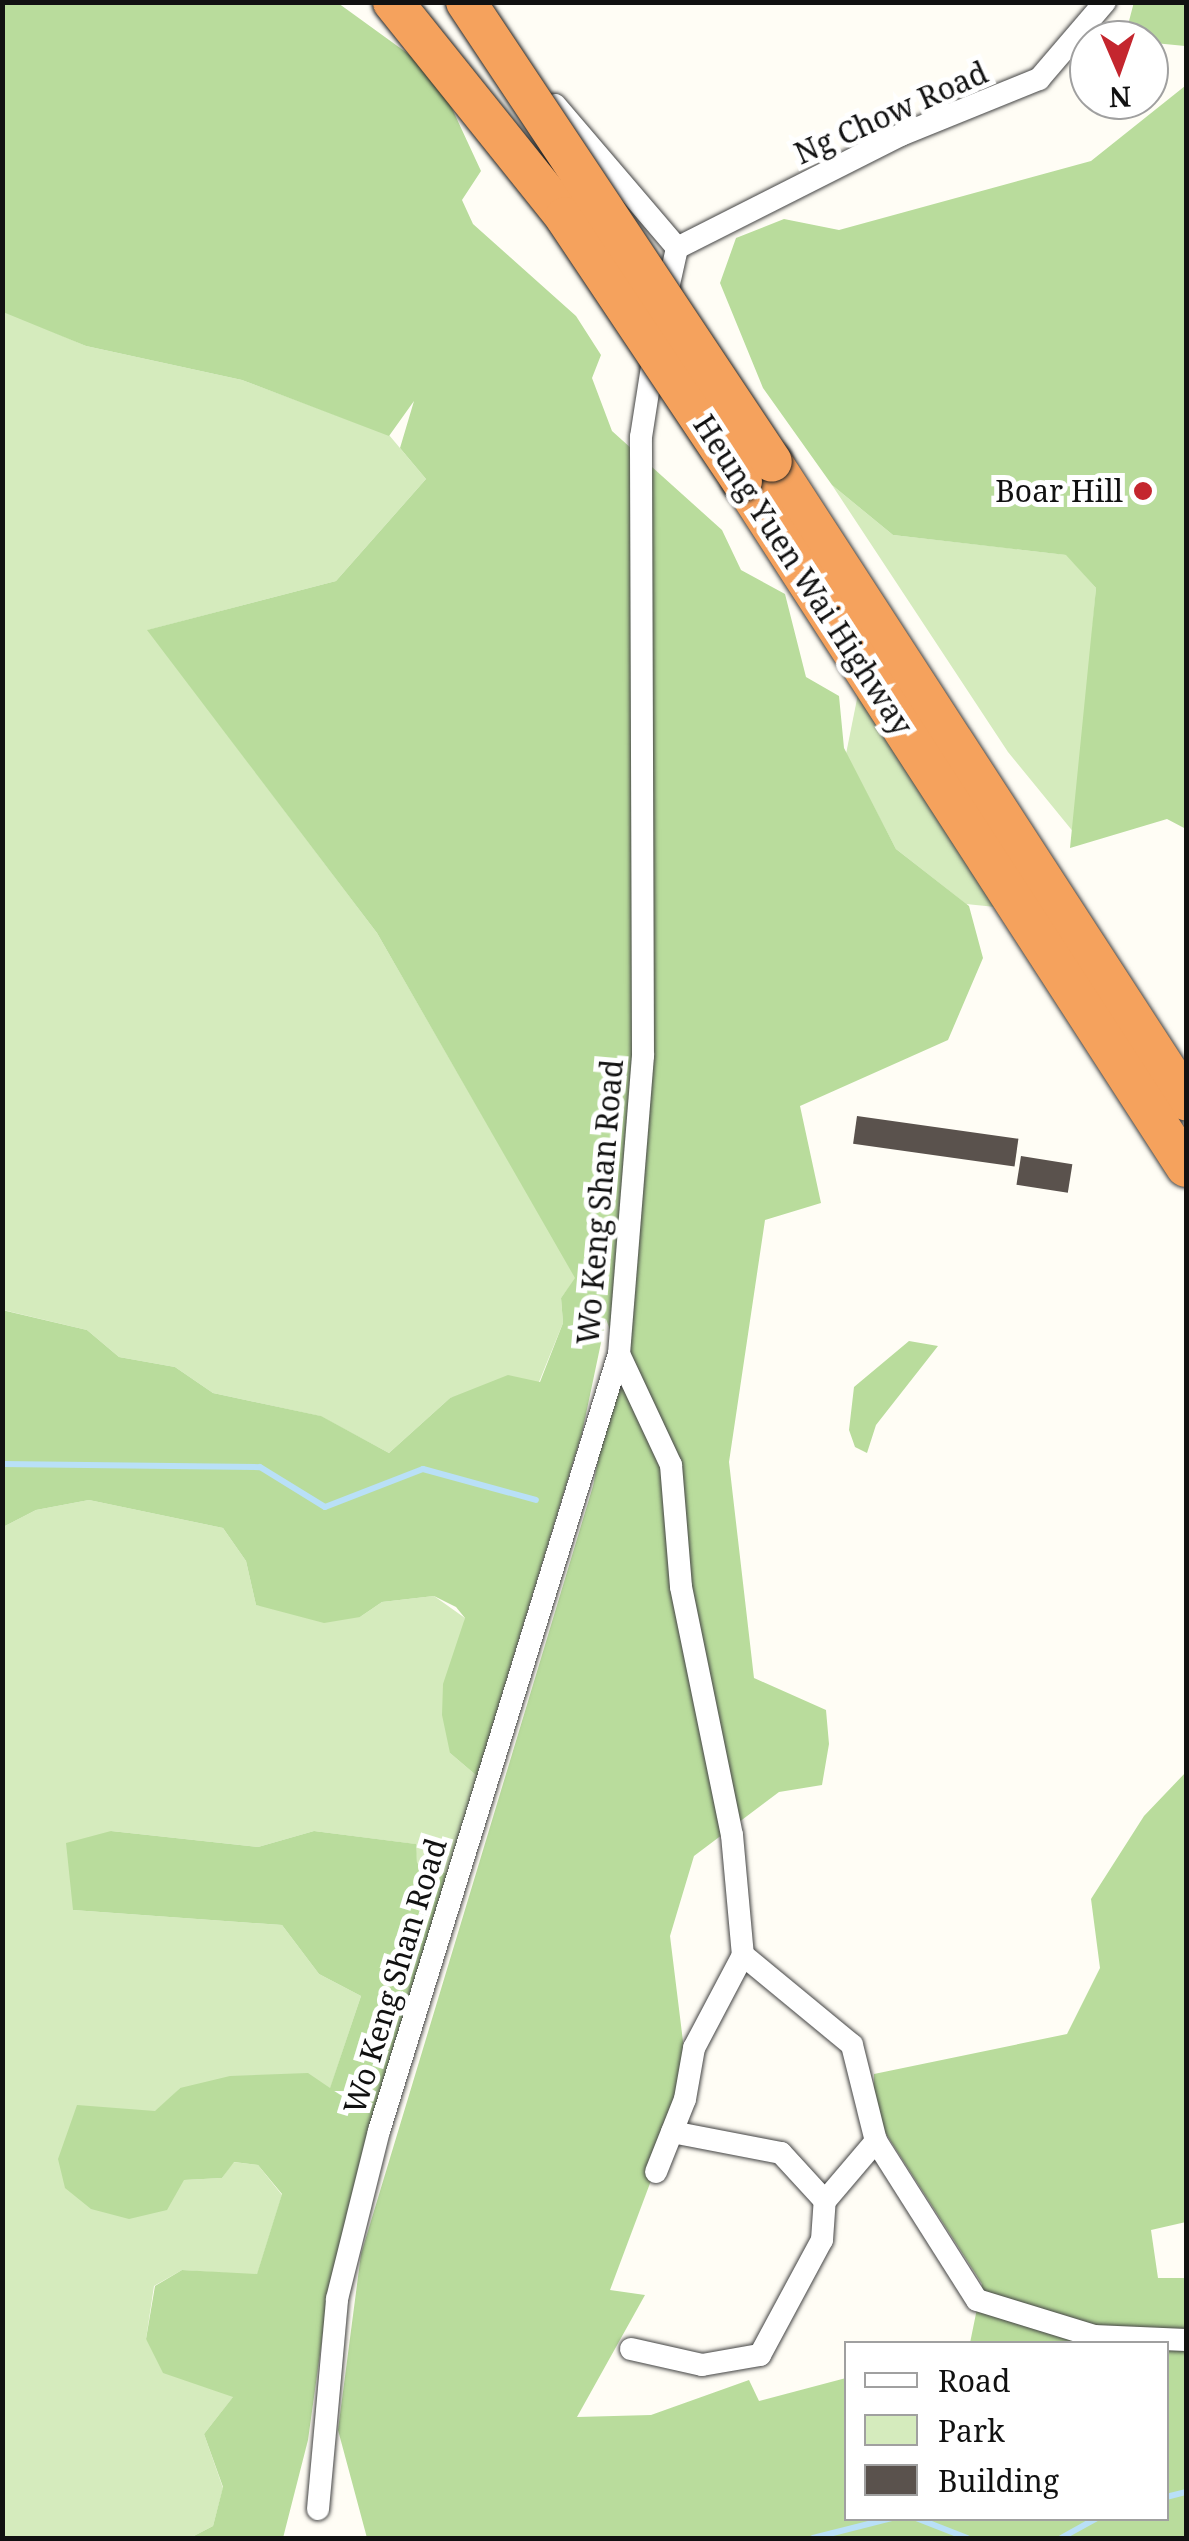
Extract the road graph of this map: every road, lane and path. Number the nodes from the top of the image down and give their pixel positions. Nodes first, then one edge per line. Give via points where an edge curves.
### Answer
1 (394, 2) edge
2 (464, 2) edge
3 (1105, 2) edge
4 (677, 248) junction
5 (757, 472) junction
6 (1122, 1034) junction
7 (1186, 1100) edge
8 (1186, 1167) edge
9 (619, 1354) junction
10 (744, 1955) junction
11 (672, 2132) junction
12 (876, 2141) junction
13 (656, 2172) dead end
14 (825, 2201) junction
15 (1186, 2340) edge
16 (631, 2349) dead end
17 (318, 2510) dead end

1 - 5 highway, Heung Yuen Wai Highway, bridge
2 - 4 street
2 - 5 highway, Heung Yuen Wai Highway, bridge
3 - 4 street, Ng Chow Road via 1039,79 902,135
4 - 9 street, Wo Keng Shan Road via 642,405 643,1056
5 - 6 highway, Heung Yuen Wai Highway
6 - 7 highway, Heung Yuen Wai Highway
6 - 8 highway, Heung Yuen Wai Highway
9 - 10 street via 671,1465 681,1586 732,1835
9 - 17 street, Wo Keng Shan Road via 379,2131 337,2298
10 - 11 street via 694,2048
10 - 12 street via 852,2044
11 - 13 street
11 - 14 street via 781,2153
12 - 14 street
12 - 15 street via 977,2300 1094,2336
14 - 16 street via 822,2240 760,2356 702,2365

